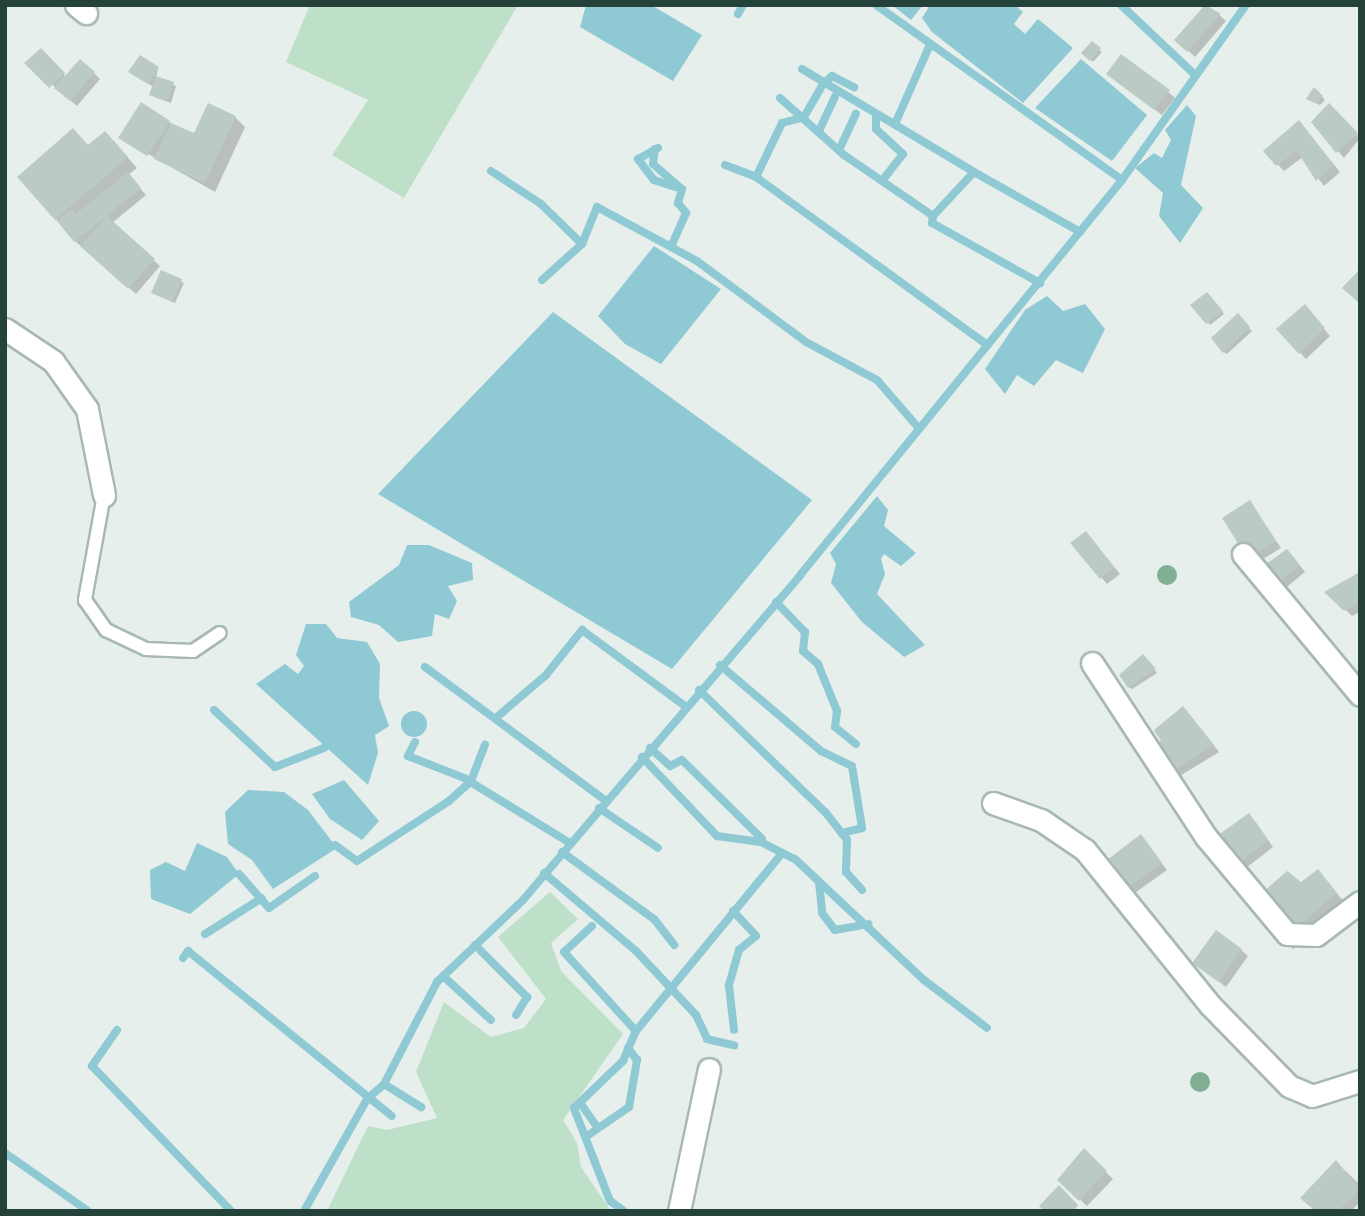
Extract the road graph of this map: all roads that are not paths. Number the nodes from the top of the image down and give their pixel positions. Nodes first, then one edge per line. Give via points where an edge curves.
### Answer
1 (5, 329) edge
2 (104, 495) joint
3 (1242, 554) dead end
4 (220, 634) dead end
5 (1092, 663) dead end
6 (1360, 695) edge
7 (993, 803) dead end
8 (1360, 902) edge
9 (709, 1069) dead end
10 (1360, 1081) edge
11 (679, 1211) edge

1 - 2 street via 52,360 87,409
2 - 4 lane via 85,600 106,630 146,649 193,651
3 - 6 street
5 - 8 street via 1206,837 1287,934 1326,931
7 - 10 street via 1041,820 1085,850 1210,1005 1289,1087 1312,1096
9 - 11 street

